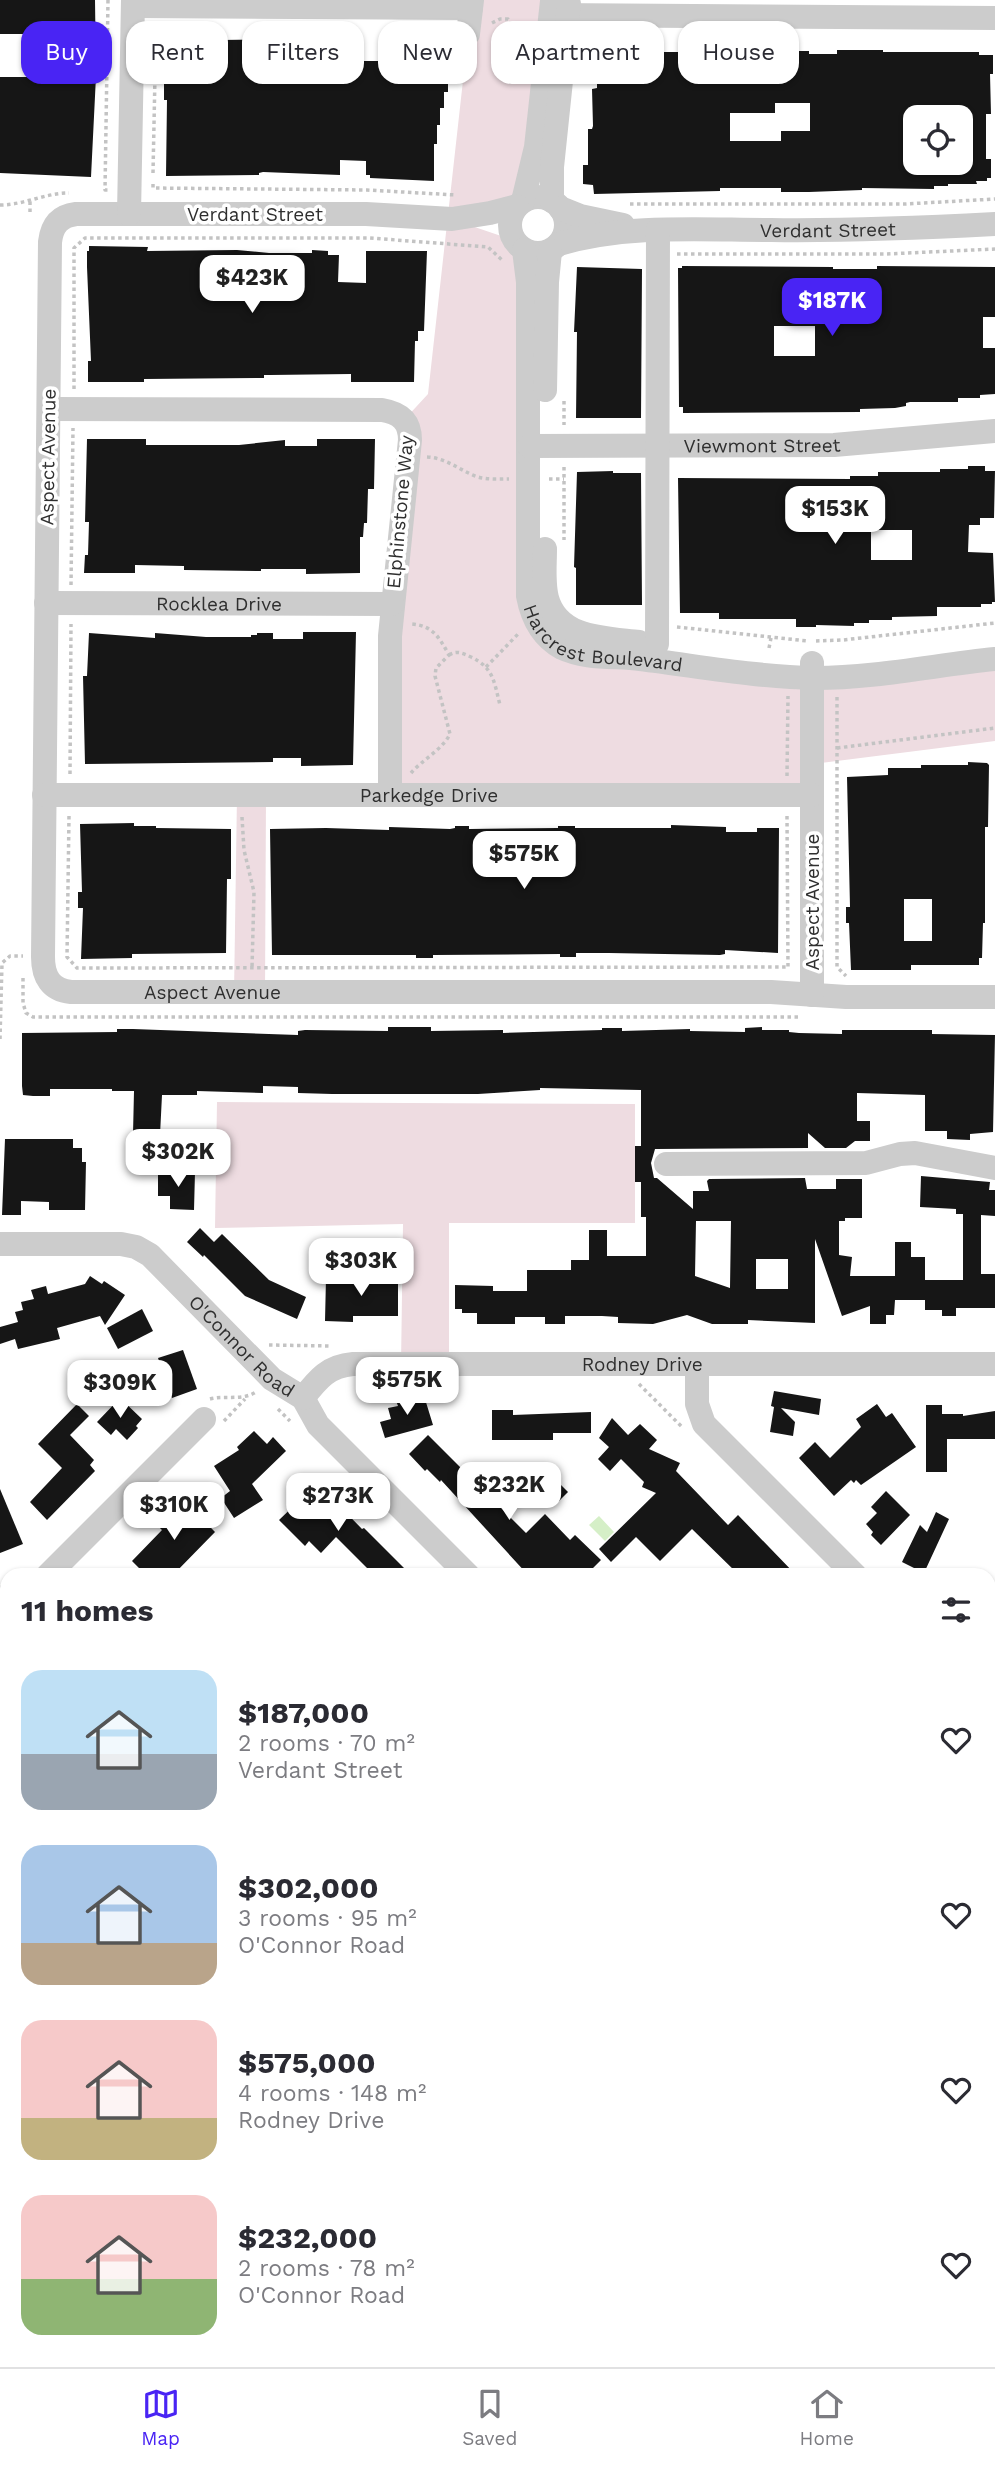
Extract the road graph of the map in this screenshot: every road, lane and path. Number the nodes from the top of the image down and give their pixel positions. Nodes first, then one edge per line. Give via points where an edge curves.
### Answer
1 (133, 3) edge
2 (376, 4) edge
3 (560, 8) edge
4 (475, 17) edge
5 (156, 18) dead end
6 (995, 18) edge
7 (511, 21) edge
8 (106, 190) dead end
9 (74, 192) dead end
10 (96, 192) dead end
11 (461, 196) dead end
12 (30, 200) junction
13 (995, 200) edge
14 (520, 203) junction
15 (556, 204) junction
16 (621, 204) dead end
17 (0, 205) edge
18 (30, 212) dead end
19 (129, 214) junction
20 (60, 219) joint
21 (452, 219) junction
22 (995, 224) edge
23 (658, 230) junction
24 (555, 248) junction
25 (516, 253) junction
26 (564, 389) dead end
27 (74, 398) dead end
28 (49, 410) junction
29 (73, 421) dead end
30 (564, 425) dead end
31 (995, 431) edge
32 (537, 446) junction
33 (657, 446) junction
34 (418, 456) dead end
35 (564, 466) dead end
36 (517, 479) dead end
37 (549, 479) dead end
38 (565, 479) junction
39 (564, 545) dead end
40 (46, 603) junction
41 (71, 603) junction
42 (392, 604) junction
43 (995, 623) edge
44 (518, 624) dead end
45 (409, 635) dead end
46 (662, 635) junction
47 (771, 638) junction
48 (995, 642) edge
49 (769, 648) dead end
50 (449, 655) junction
51 (995, 659) edge
52 (486, 667) junction
53 (812, 670) junction
54 (788, 694) dead end
55 (837, 695) dead end
56 (500, 705) dead end
57 (995, 727) edge
58 (837, 748) junction
59 (409, 775) dead end
60 (788, 785) dead end
61 (44, 795) junction
62 (390, 795) junction
63 (812, 795) junction
64 (69, 796) junction
65 (787, 805) dead end
66 (242, 815) dead end
67 (22, 956) junction
68 (32, 957) dead end
69 (24, 962) dead end
70 (252, 968) junction
71 (788, 968) junction
72 (795, 968) dead end
73 (23, 976) dead end
74 (847, 978) dead end
75 (812, 995) junction
76 (995, 997) edge
77 (779, 1017) dead end
78 (0, 1039) edge
79 (666, 1164) dead end
80 (995, 1168) edge
81 (0, 1244) edge
82 (995, 1364) edge
83 (697, 1365) junction
84 (303, 1398) junction
85 (273, 1404) dead end
86 (204, 1419) dead end
87 (292, 1423) dead end
88 (55, 1568) edge
89 (461, 1568) edge
90 (849, 1568) edge

1 - 2 street
1 - 19 street
2 - 4 street
3 - 6 street
3 - 14 street via 537,147
3 - 15 street via 552,167
4 - 7 path
5 - 11 path via 153,188 367,190
8 - 10 path
9 - 12 path
12 - 17 path
12 - 18 path
13 - 16 path
14 - 15 street via 537,197
14 - 21 street, Verdant Street
14 - 25 street via 509,223
15 - 23 street, Verdant Street via 609,223
15 - 24 street via 566,227
19 - 20 street, Verdant Street via 76,214
19 - 21 street, Verdant Street via 366,214
20 - 28 street, Aspect Avenue via 50,242
21 - 25 street, Verdant Street
22 - 23 street, Verdant Street via 880,231
23 - 24 street, Verdant Street via 605,234
23 - 33 street
24 - 25 street
24 - 32 street, Harcrest Boulevard via 547,282
25 - 27 path via 488,244 370,238 85,238 74,248
25 - 32 street, Harcrest Boulevard via 528,282
26 - 30 path
28 - 40 street, Aspect Avenue
28 - 42 street, Elphinstone Way via 394,413 408,426 410,440
29 - 41 path
31 - 33 street, Viewmont Street via 847,445
32 - 33 street, Viewmont Street
32 - 46 street, Harcrest Boulevard via 545,581 553,612 562,624 593,636
32 - 53 street, Harcrest Boulevard via 528,596 536,622 555,644 585,655
33 - 46 street
34 - 36 path via 443,459 486,479
35 - 38 path
37 - 38 path
38 - 39 path
40 - 41 street, Rocklea Drive
40 - 61 street, Aspect Avenue
41 - 42 street, Rocklea Drive
41 - 64 path
42 - 62 street, Elphinstone Way
43 - 47 path via 843,640
44 - 52 path via 522,632
45 - 50 path via 410,624 428,627
46 - 47 path
46 - 53 street, Harcrest Boulevard
47 - 49 path
48 - 53 street, Harcrest Boulevard via 870,657
50 - 52 path via 461,652
50 - 59 path via 436,668 435,676 450,734
51 - 53 street, Harcrest Boulevard via 865,675
52 - 56 path
53 - 63 street, Aspect Avenue
54 - 60 path
55 - 58 path
57 - 58 path
58 - 74 path via 837,968
61 - 64 street, Parkedge Drive
61 - 75 street, Aspect Avenue via 43,965 57,990
62 - 63 street, Parkedge Drive
62 - 64 street, Parkedge Drive
63 - 75 street, Aspect Avenue
64 - 70 path via 67,957 77,968
65 - 71 path
66 - 70 path via 254,892
67 - 68 path
67 - 69 path
67 - 78 path via 10,956 2,963
70 - 71 path
71 - 72 path
73 - 77 path via 24,1008 29,1016 38,1017
75 - 76 street
79 - 80 street via 866,1164 915,1153
81 - 84 street, O'Connor Road via 121,1244 143,1250 272,1379
82 - 83 street, Rodney Drive
83 - 84 street, Rodney Drive via 353,1364 324,1374
83 - 90 street via 697,1404 704,1424
84 - 89 street, O'Connor Road via 318,1425
85 - 87 path
86 - 88 street

